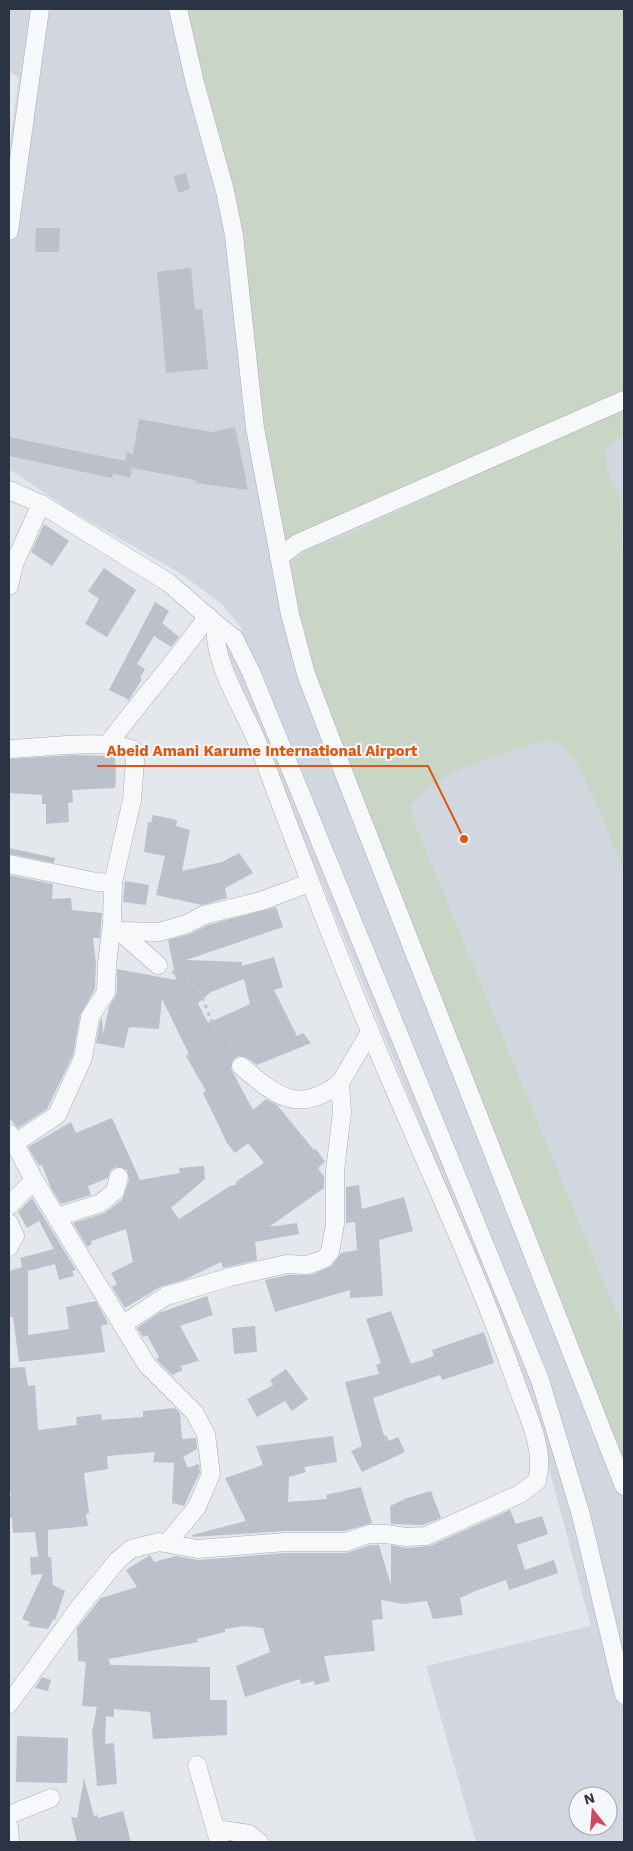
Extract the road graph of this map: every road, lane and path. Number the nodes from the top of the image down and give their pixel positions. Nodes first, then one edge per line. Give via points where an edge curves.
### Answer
1 (40, 9) edge
2 (178, 9) edge
3 (9, 232) edge
4 (624, 400) edge
5 (9, 490) edge
6 (41, 504) junction
7 (279, 556) junction
8 (9, 586) edge
9 (212, 620) junction
10 (108, 744) junction
11 (9, 749) edge
12 (9, 864) edge
13 (113, 883) junction
14 (310, 884) junction
15 (116, 928) junction
16 (158, 965) joint
17 (370, 1032) junction
18 (241, 1066) joint
19 (340, 1083) junction
20 (12, 1138) edge
21 (119, 1177) dead end
22 (34, 1180) junction
23 (9, 1206) edge
24 (57, 1217) junction
25 (9, 1223) edge
26 (9, 1247) edge
27 (122, 1325) junction
28 (624, 1486) edge
29 (167, 1543) junction
30 (624, 1694) edge
31 (9, 1704) edge
32 (197, 1765) dead end
33 (51, 1798) dead end
34 (9, 1815) edge
35 (9, 1827) edge
36 (217, 1836) edge
37 (10, 1842) edge
38 (259, 1842) edge

1 - 3 street
2 - 7 street via 234,235 255,428
4 - 7 street via 298,543
5 - 6 street
6 - 8 street via 14,564
6 - 9 street via 169,583
7 - 28 street via 290,614 310,683
9 - 10 street via 144,696
9 - 14 street via 221,661 258,744
9 - 30 street via 234,638 251,672 540,1380 581,1515
10 - 11 street
10 - 13 street via 127,746 133,750 135,761 132,800
12 - 13 street
13 - 15 street
14 - 15 street via 261,901 204,915 159,932
14 - 17 street
15 - 16 street
15 - 20 street via 107,964 106,992 90,1017 83,1058 70,1090 57,1115
16 - 18 path via 183,976 198,988 217,1033 228,1038
17 - 19 street
17 - 29 street via 500,1338 535,1440 540,1462 538,1480 520,1494 426,1536 369,1534 346,1542 257,1543 197,1549
18 - 19 street via 282,1096 300,1102 324,1096
19 - 27 street via 342,1112 335,1171 335,1224 330,1252 324,1259 205,1283 166,1296
20 - 22 street
21 - 24 street via 115,1192 101,1203
22 - 23 street
22 - 24 street
24 - 27 street
25 - 26 street via 15,1236
27 - 29 street via 147,1365 194,1412 206,1434 211,1474 196,1507
29 - 31 street via 149,1543 131,1549 118,1561 81,1605
32 - 36 street
33 - 34 street
35 - 37 street
36 - 38 street via 249,1834

